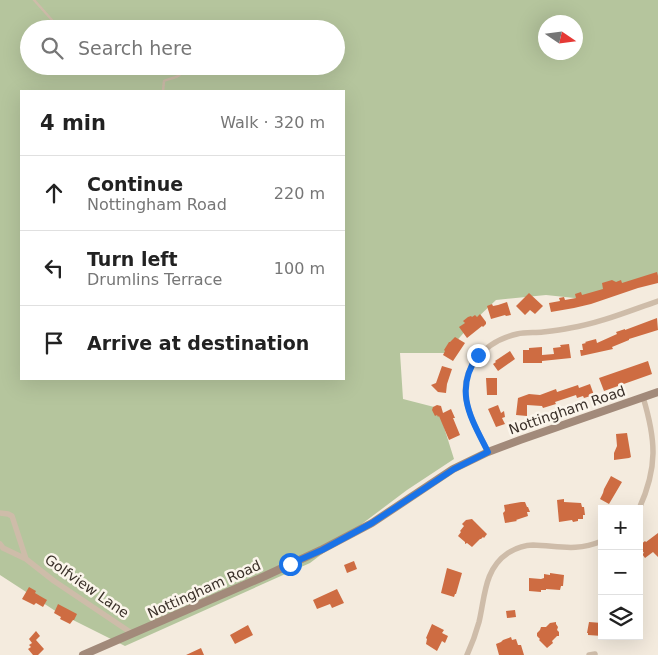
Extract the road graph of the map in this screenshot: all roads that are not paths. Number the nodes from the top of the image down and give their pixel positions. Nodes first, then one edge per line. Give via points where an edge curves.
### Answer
1 (34, 0) edge
2 (52, 20) edge
3 (180, 75) edge
4 (163, 90) edge
5 (658, 301) edge
6 (658, 392) edge
7 (643, 397) junction
8 (488, 452) junction
9 (641, 505) edge
10 (0, 513) edge
11 (598, 543) edge
12 (0, 544) edge
13 (26, 559) junction
14 (133, 634) junction
15 (83, 655) edge
16 (468, 655) edge

1 - 2 lane
3 - 4 lane via 164,82
5 - 8 street via 594,323 520,333 489,345 472,364 465,393 467,406
6 - 7 street, Nottingham Road
7 - 8 street, Nottingham Road
7 - 9 street via 655,444 656,463 654,478
8 - 14 street, Nottingham Road via 454,469 372,523 322,550
10 - 13 street, Golfview Lane via 12,516
11 - 16 street via 573,548 531,545 505,555 489,574
12 - 13 street, Golfview Lane
13 - 14 street, Golfview Lane
14 - 15 street, Nottingham Road

